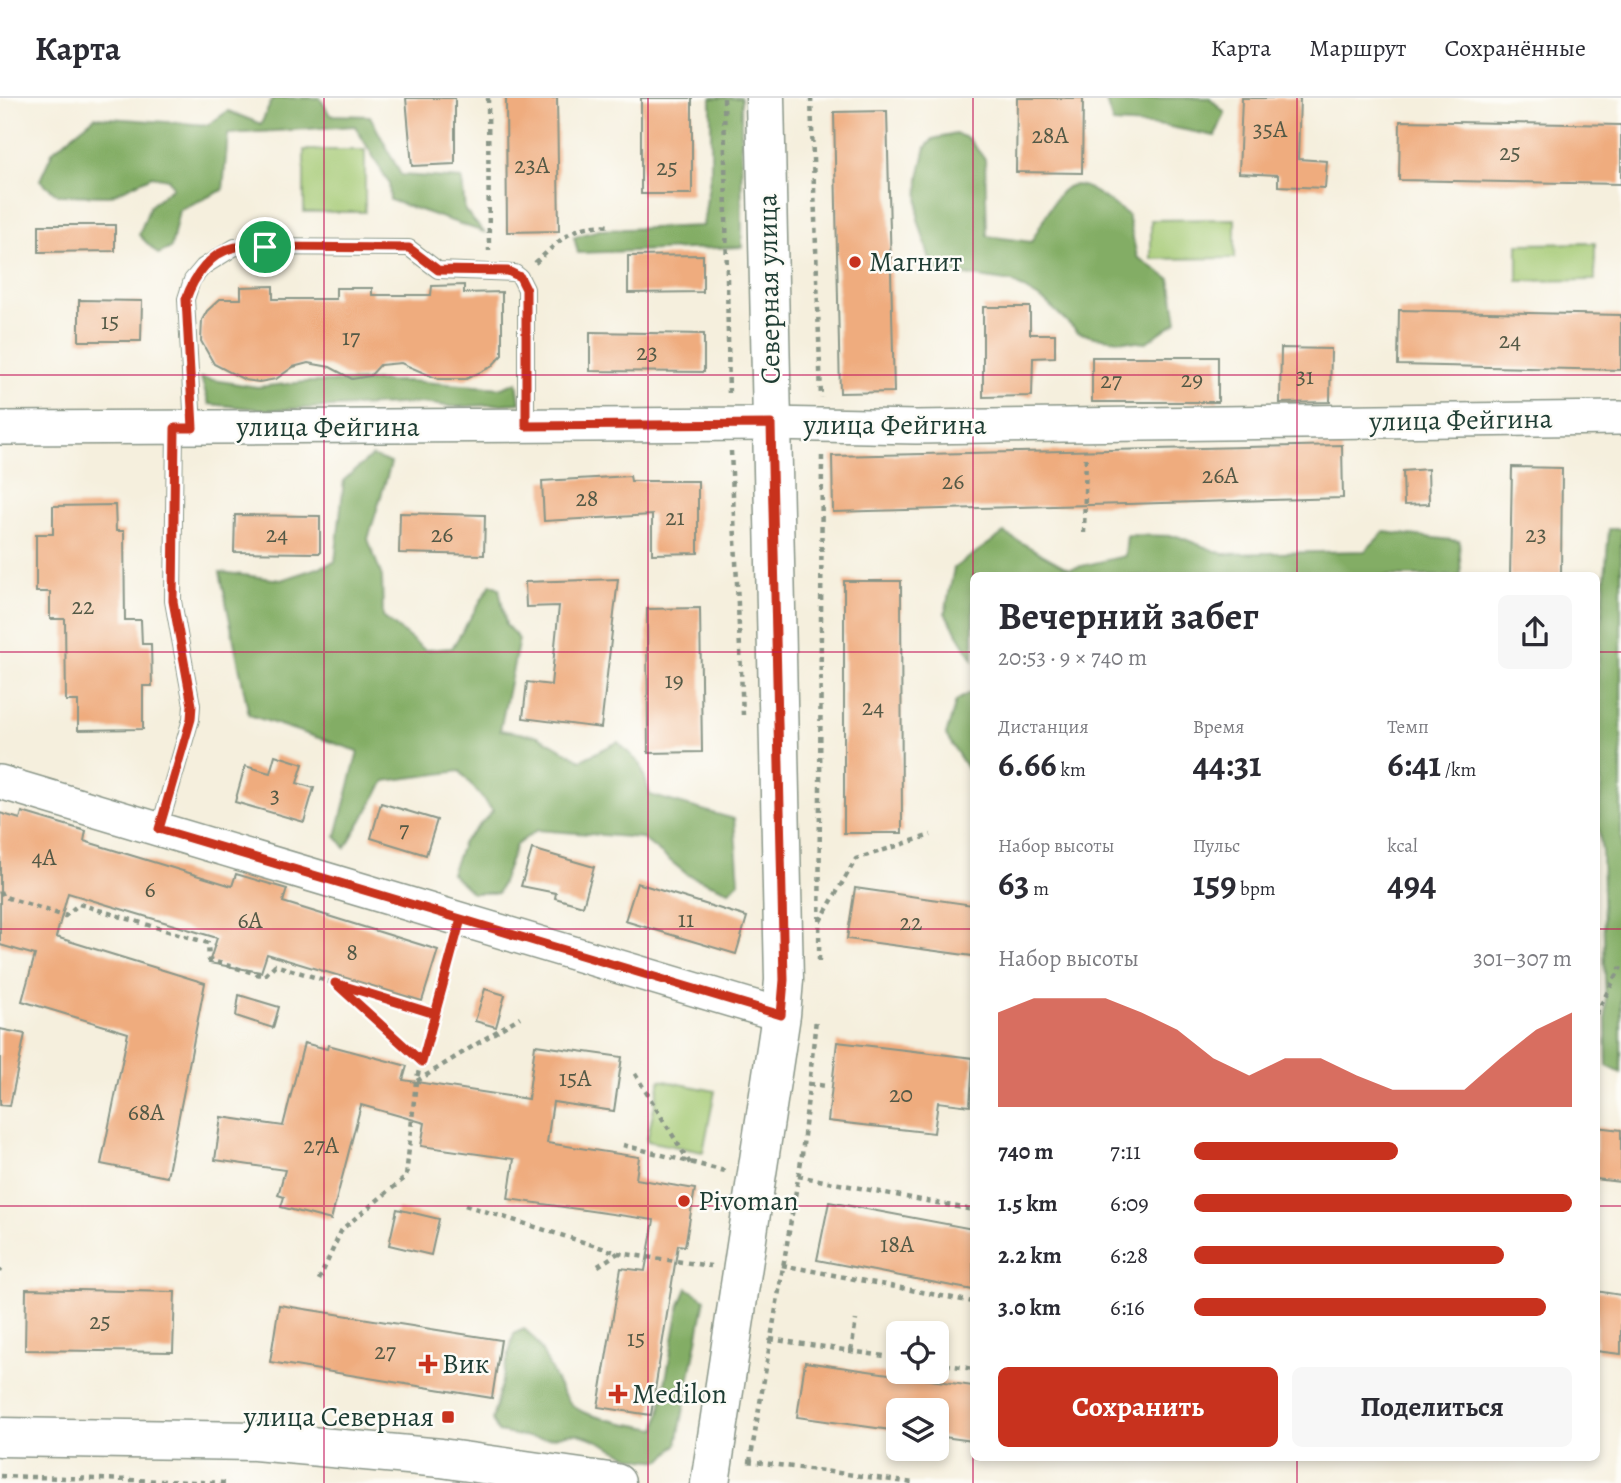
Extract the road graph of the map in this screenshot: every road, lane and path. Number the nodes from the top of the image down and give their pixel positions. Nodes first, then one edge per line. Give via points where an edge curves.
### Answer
1 (488, 98) edge
2 (724, 98) edge
3 (765, 98) edge
4 (612, 226) dead end
5 (489, 271) junction
6 (520, 277) junction
7 (1621, 418) edge
8 (771, 424) junction
9 (1086, 425) junction
10 (526, 426) junction
11 (730, 426) junction
12 (0, 428) edge
13 (184, 428) junction
14 (1084, 533) dead end
15 (743, 717) dead end
16 (0, 782) edge
17 (159, 829) junction
18 (931, 835) dead end
19 (0, 891) edge
20 (461, 919) junction
21 (819, 921) dead end
22 (1621, 967) edge
23 (335, 983) junction
24 (1600, 1006) edge
25 (435, 1014) junction
26 (781, 1015) junction
27 (520, 1017) dead end
28 (422, 1062) junction
29 (635, 1074) dead end
30 (416, 1082) junction
31 (809, 1084) dead end
32 (828, 1086) dead end
33 (623, 1145) dead end
34 (691, 1165) junction
35 (729, 1172) dead end
36 (798, 1176) dead end
37 (465, 1205) dead end
38 (970, 1209) edge
39 (618, 1253) junction
40 (782, 1265) dead end
41 (598, 1266) dead end
42 (712, 1279) dead end
43 (318, 1280) dead end
44 (970, 1301) edge
45 (856, 1320) dead end
46 (770, 1339) dead end
47 (851, 1351) junction
48 (886, 1356) edge
49 (949, 1365) edge
50 (970, 1368) edge
51 (0, 1437) edge
52 (750, 1462) dead end
53 (0, 1476) edge
54 (229, 1483) edge
55 (616, 1483) edge
56 (710, 1483) edge
57 (914, 1483) edge

1 - 5 path
2 - 11 path
3 - 8 street, Северная улица
4 - 6 path via 586,224 560,240
5 - 6 lane via 508,271
5 - 13 lane via 438,270 409,248 235,247 203,267 192,280 186,299
6 - 10 lane via 526,289
7 - 9 street, улица Фейгина
8 - 9 street, улица Фейгина
8 - 11 street, улица Фейгина
8 - 26 street, Северная улица via 784,980
9 - 14 path
10 - 11 street, улица Фейгина
10 - 13 street, улица Фейгина
11 - 15 path
12 - 13 street, улица Фейгина
13 - 17 lane via 173,601 192,705
16 - 17 street
17 - 20 street
18 - 21 path via 856,859
19 - 23 path via 2,896 65,916 79,904 208,943 209,960 264,976 275,965
20 - 25 path
20 - 26 street
22 - 24 path
23 - 25 path
23 - 28 path
25 - 28 path
26 - 56 street, Северная улица
27 - 30 path
28 - 30 path
29 - 34 path
30 - 43 path via 406,1177 342,1229
31 - 32 path
33 - 34 path
34 - 35 path
36 - 38 path
37 - 39 path
39 - 41 path
39 - 42 path via 714,1266
40 - 44 path
45 - 47 path
46 - 47 path
47 - 48 path
49 - 50 path
51 - 55 street via 255,1441 441,1458
52 - 57 path
53 - 54 path

